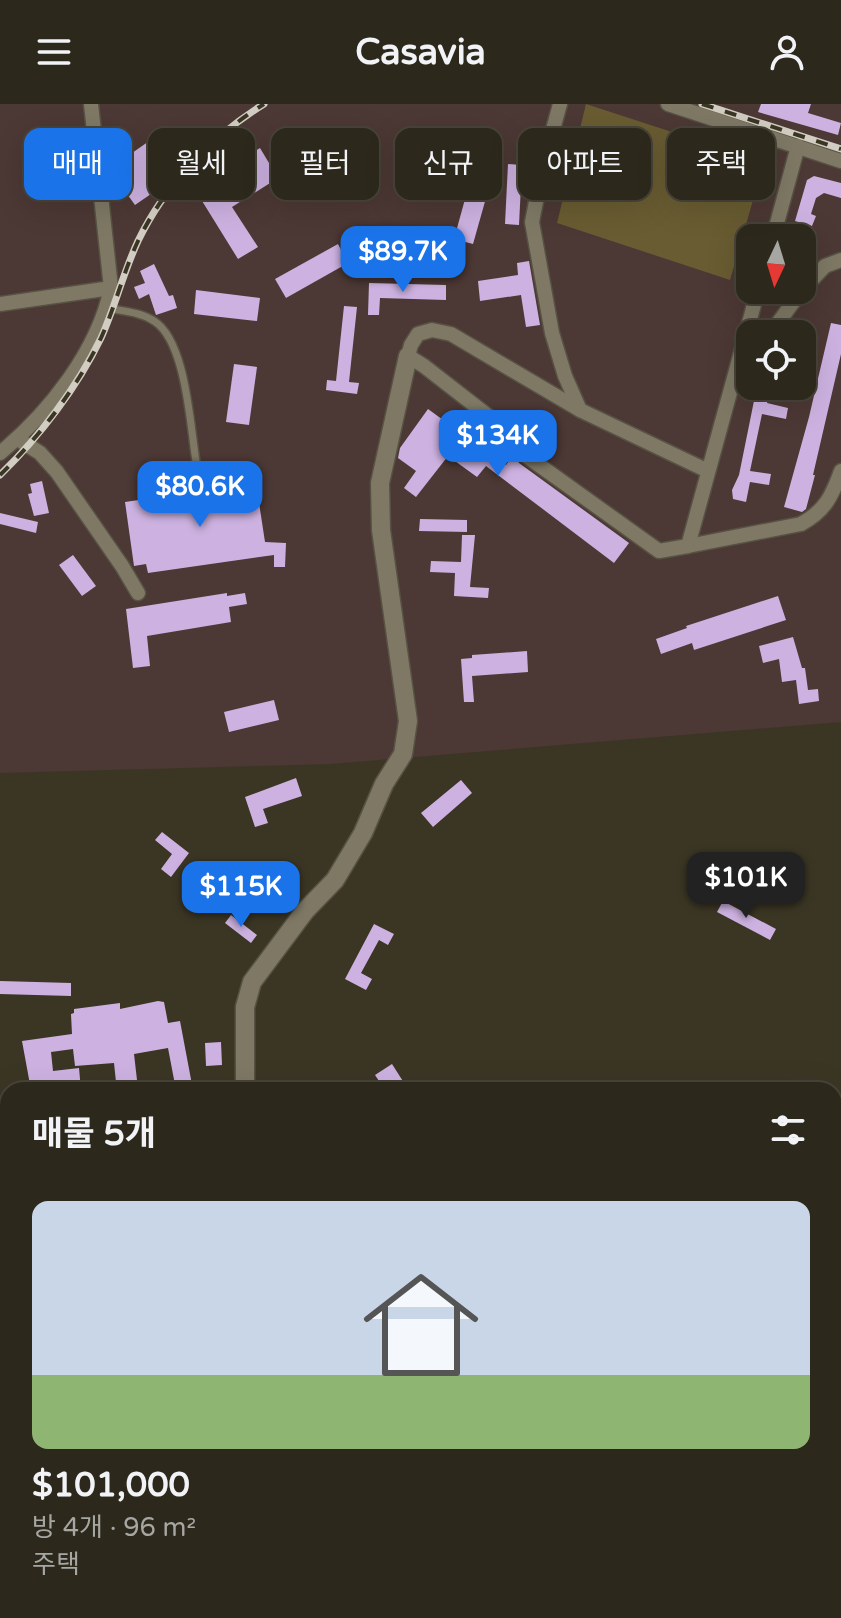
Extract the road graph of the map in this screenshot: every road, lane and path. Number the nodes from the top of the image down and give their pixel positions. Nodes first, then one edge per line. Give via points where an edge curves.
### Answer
1 (91, 104) edge
2 (560, 104) edge
3 (668, 104) edge
4 (798, 146) junction
5 (841, 161) edge
6 (777, 224) edge
7 (841, 260) edge
8 (816, 275) edge
9 (111, 288) junction
10 (0, 304) edge
11 (107, 308) junction
12 (408, 356) junction
13 (736, 380) edge
14 (580, 410) junction
15 (18, 439) junction
16 (0, 453) edge
17 (196, 461) dead end
18 (708, 471) junction
19 (841, 471) edge
20 (688, 546) junction
21 (138, 593) dead end
22 (245, 1082) edge

1 - 9 street
2 - 14 street via 532,222 552,333
3 - 4 street
4 - 5 street
4 - 6 street
7 - 8 street
9 - 10 street
9 - 11 street
11 - 15 street via 67,380
11 - 17 lane via 152,319 170,337
12 - 14 street via 418,334 451,334
12 - 20 street via 519,440 525,455 659,551
12 - 22 street via 380,483 381,530 408,721 403,754 335,880 252,982 245,1007
13 - 18 street
14 - 18 street
15 - 16 street
15 - 21 street via 57,472
18 - 20 street
19 - 20 street via 827,506 801,524

